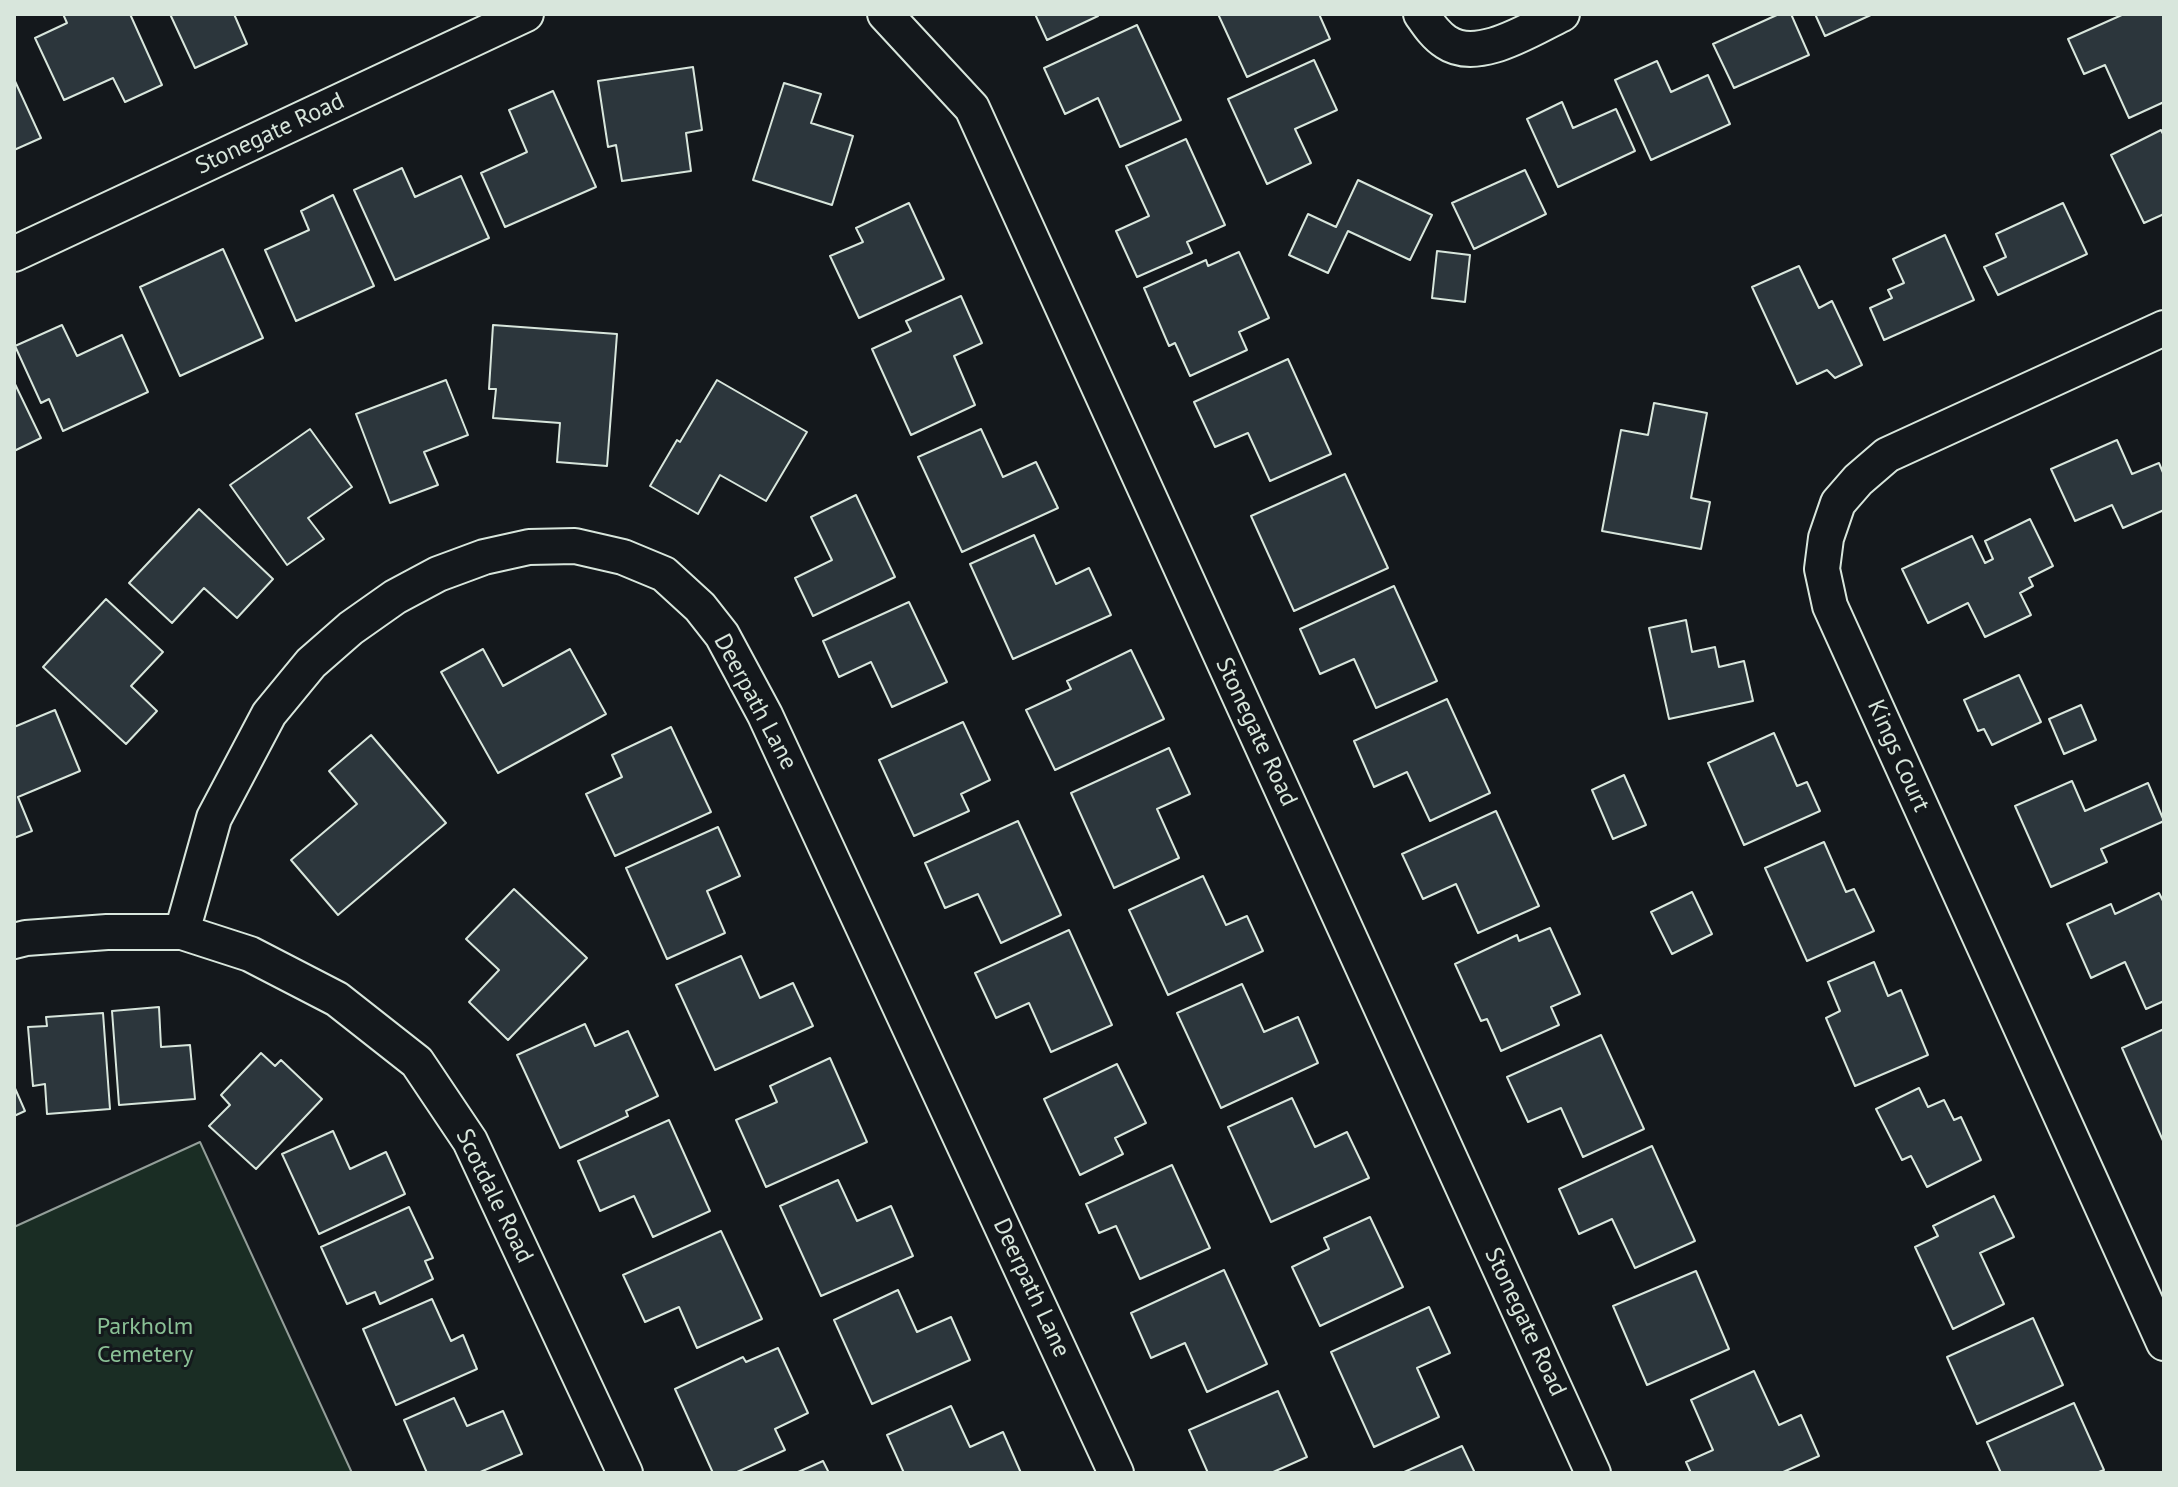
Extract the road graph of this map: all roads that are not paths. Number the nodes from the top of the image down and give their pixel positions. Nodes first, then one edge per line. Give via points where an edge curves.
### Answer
1 (526, 14) edge
2 (885, 14) edge
3 (1421, 14) edge
4 (1562, 14) edge
5 (14, 254) edge
6 (2164, 328) edge
7 (182, 932) junction
8 (14, 941) edge
9 (2164, 1343) edge
10 (625, 1473) edge
11 (1116, 1473) edge
12 (1593, 1473) edge

1 - 5 street, Stonegate Road
2 - 12 street, Stonegate Road via 972,108
3 - 4 street via 1449,44 1469,49 1494,46
6 - 9 street, Kings Court via 1887,455 1838,503 1822,569 1830,606
7 - 8 street, Scotdale Road via 107,932
7 - 10 street, Scotdale Road via 250,954 337,999 417,1062 470,1141
7 - 11 street, Deerpath Lane via 214,818 269,714 311,663 351,628 438,574 529,547 575,546 664,574 722,635 765,715

